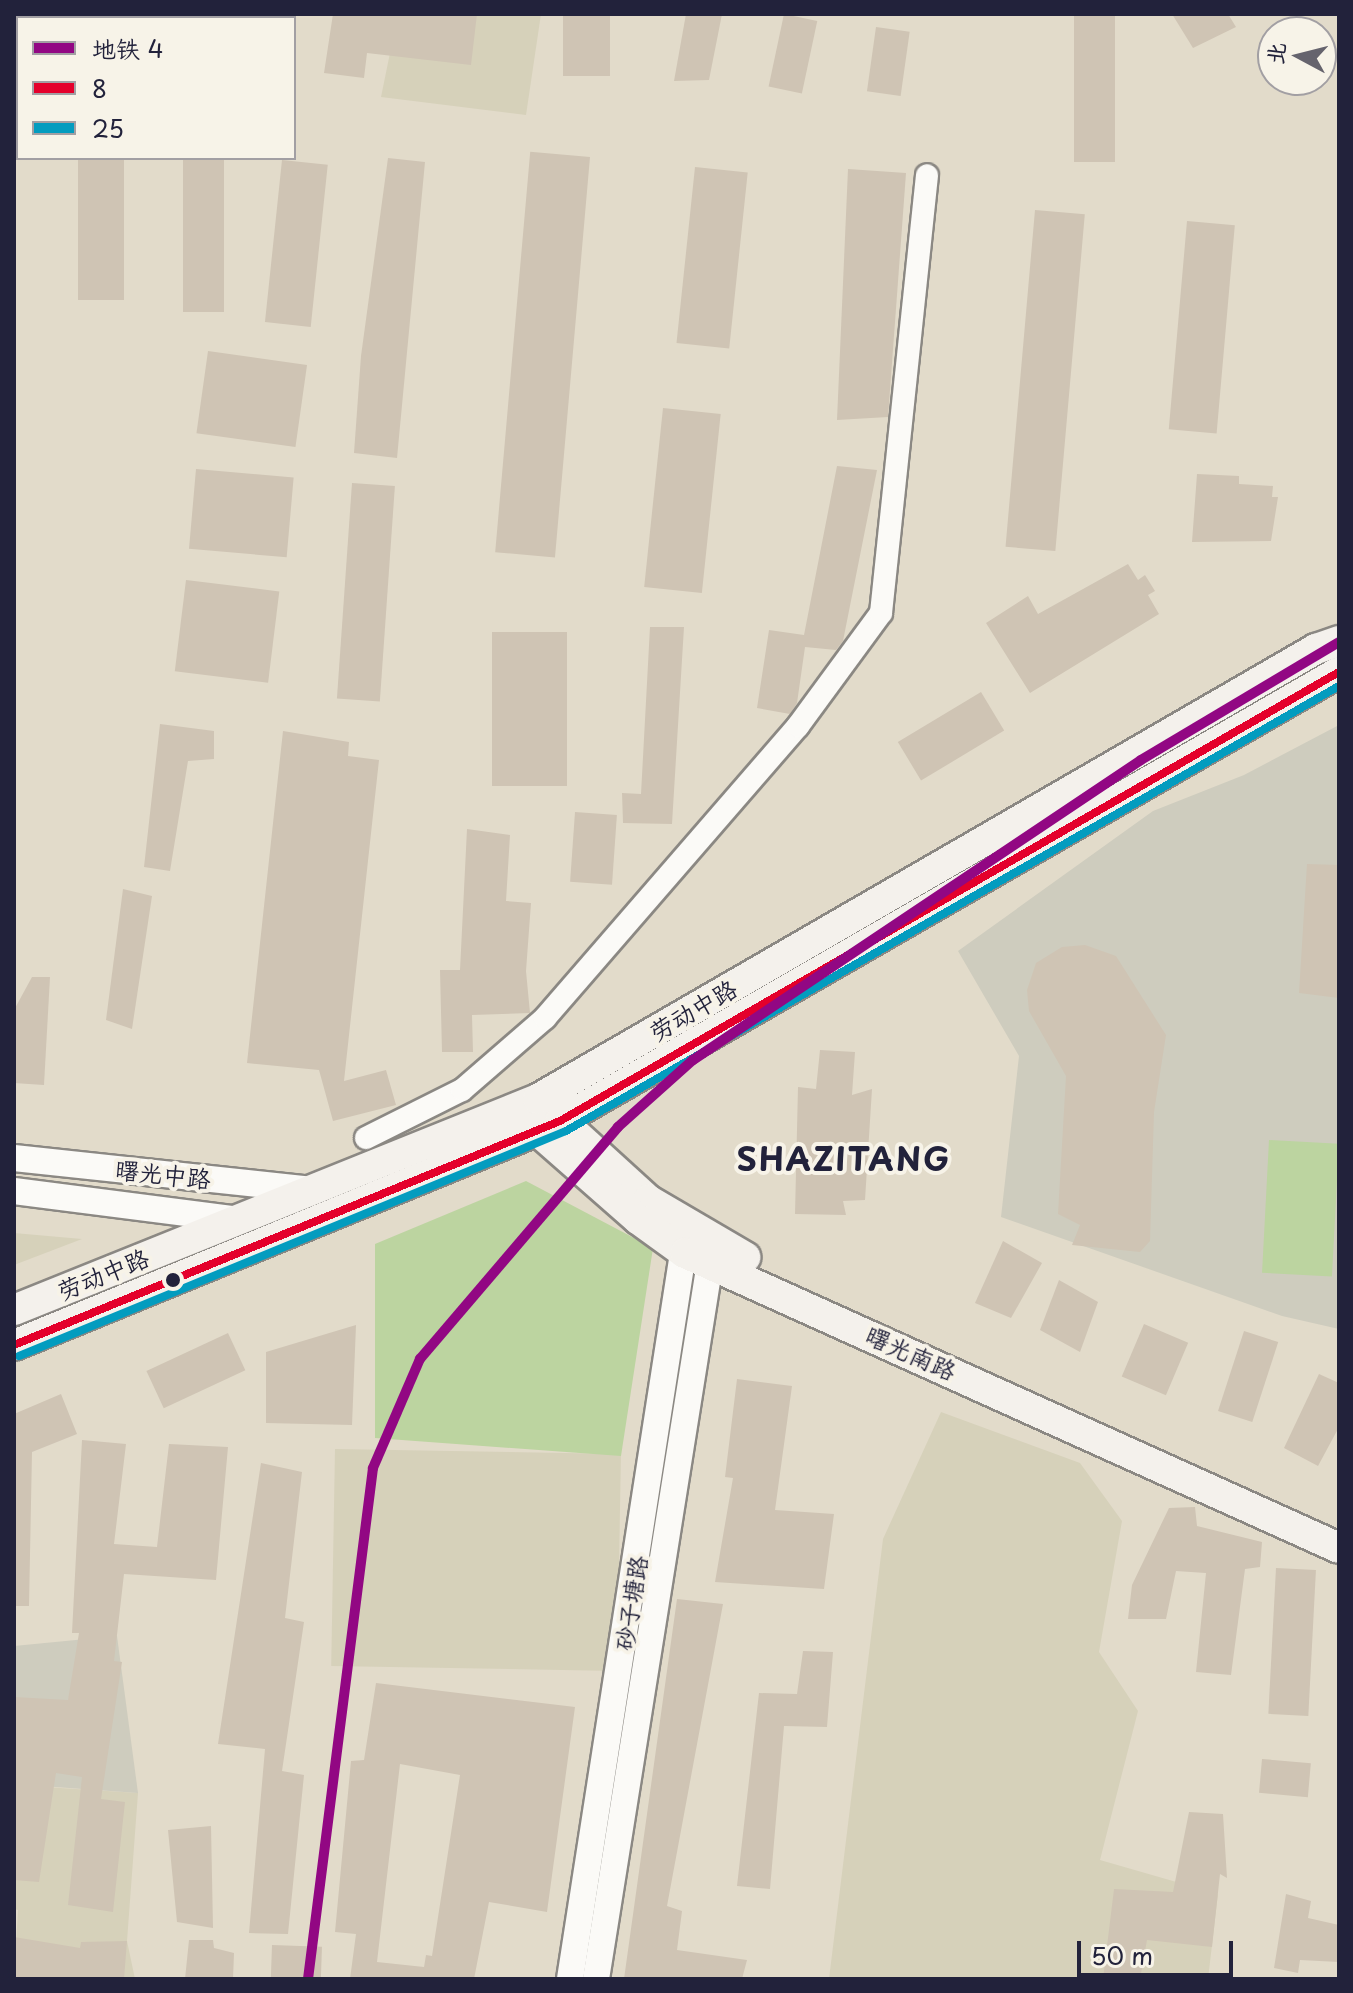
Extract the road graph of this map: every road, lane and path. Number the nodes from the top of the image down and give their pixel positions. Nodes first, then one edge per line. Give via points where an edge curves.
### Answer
1 (927, 175) dead end
2 (1339, 641) edge
3 (1339, 672) edge
4 (526, 1104) junction
5 (549, 1126) junction
6 (366, 1138) dead end
7 (14, 1158) edge
8 (312, 1190) junction
9 (14, 1191) edge
10 (239, 1219) junction
11 (301, 1229) junction
12 (699, 1246) junction
13 (14, 1310) edge
14 (14, 1345) edge
15 (1339, 1527) edge
16 (1339, 1548) edge
17 (570, 1979) edge
18 (596, 1979) edge

1 - 6 street via 881,613 798,726 545,1018 462,1090
2 - 4 main road, 劳动中路 via 1316,649
3 - 5 main road, 劳动中路
4 - 5 main road, 曙光南路
4 - 8 main road, 劳动中路
5 - 11 main road, 劳动中路
5 - 12 main road, 曙光南路 via 638,1219
7 - 8 street, 曙光中路
8 - 10 main road, 劳动中路
9 - 10 street, 曙光中路
10 - 11 street, 曙光中路
10 - 13 main road, 劳动中路
11 - 14 main road, 劳动中路
12 - 15 main road, 曙光南路
12 - 16 main road, 曙光南路
12 - 17 street, 砂子塘路
12 - 18 street, 砂子塘路

